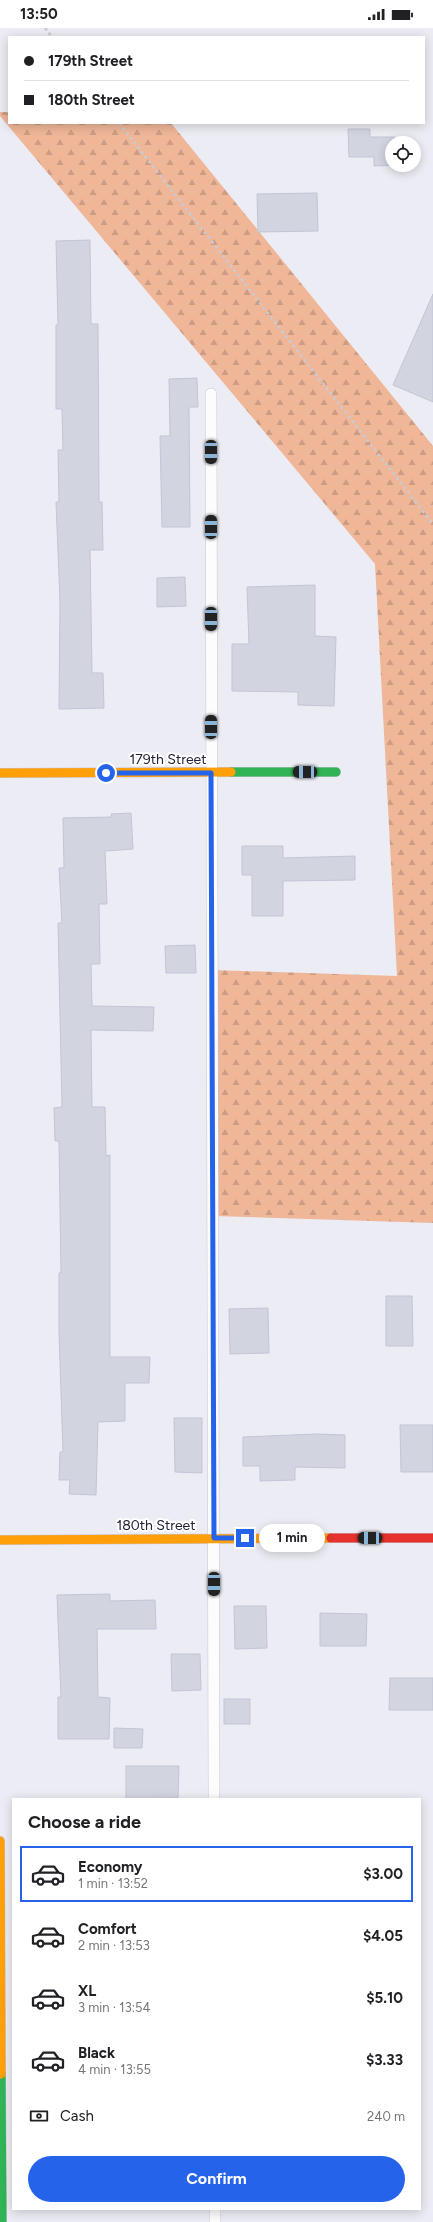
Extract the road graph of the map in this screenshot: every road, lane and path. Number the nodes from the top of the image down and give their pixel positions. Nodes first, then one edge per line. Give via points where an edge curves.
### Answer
1 (44, 28) edge
2 (51, 36) edge
3 (120, 124) edge
4 (211, 394) dead end
5 (433, 524) edge
6 (336, 772) dead end
7 (0, 773) edge
8 (211, 773) junction
9 (214, 1538) junction
10 (433, 1538) edge
11 (0, 1540) edge
12 (214, 1798) edge
13 (0, 1841) edge
14 (215, 2210) edge
15 (2, 2222) edge
16 (215, 2222) edge

1 - 2 path
3 - 5 path
4 - 8 lane
6 - 8 street, 179th Street
7 - 8 street, 179th Street
8 - 9 lane
9 - 10 street, 180th Street
9 - 11 street, 180th Street
9 - 12 lane
13 - 15 street
14 - 16 lane

